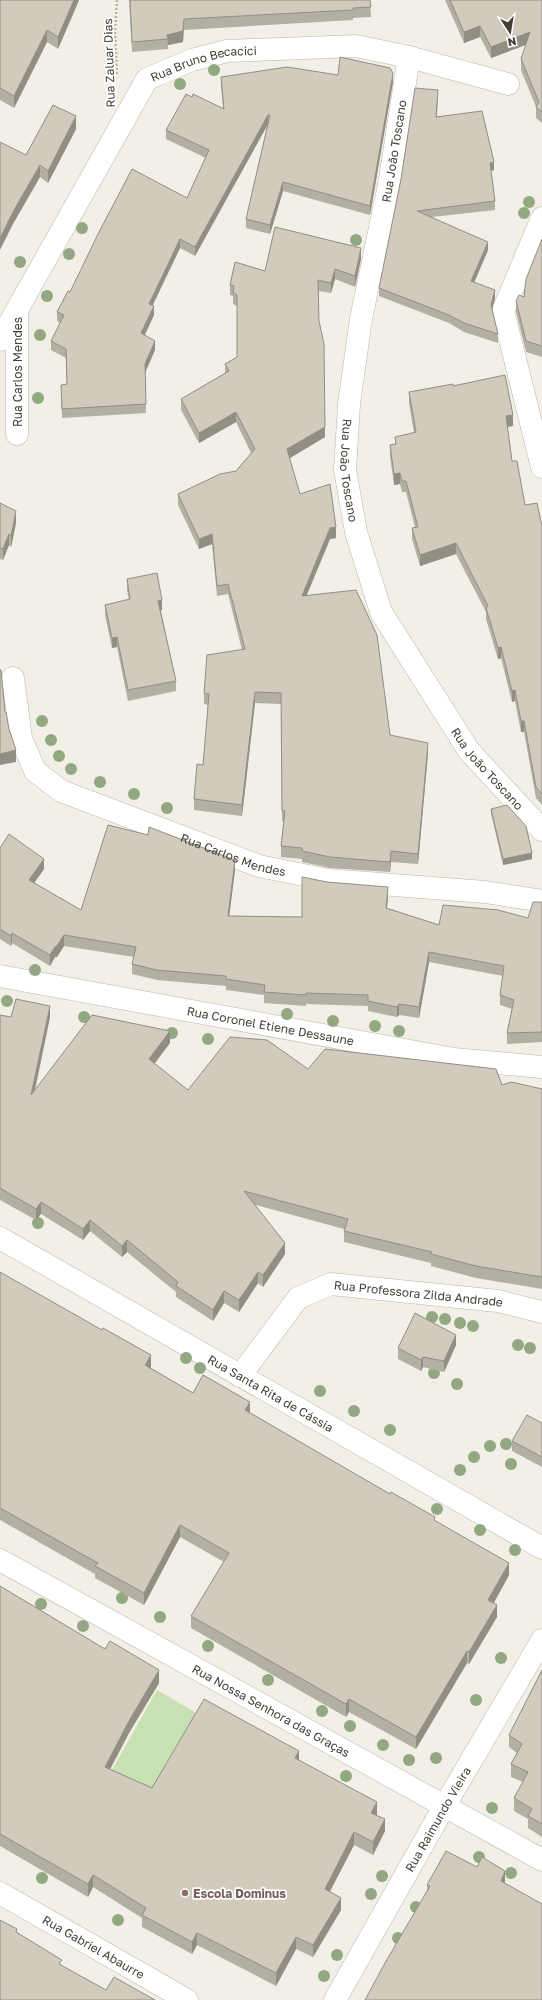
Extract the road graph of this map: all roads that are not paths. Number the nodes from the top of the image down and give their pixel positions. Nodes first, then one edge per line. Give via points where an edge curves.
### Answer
1 (409, 57) junction
2 (508, 84) dead end
3 (542, 218) edge
4 (17, 309) junction
5 (0, 340) edge
6 (17, 434) dead end
7 (542, 467) edge
8 (13, 678) dead end
9 (542, 830) edge
10 (542, 901) edge
11 (0, 976) edge
12 (542, 1067) edge
13 (0, 1238) edge
14 (542, 1312) edge
15 (240, 1376) junction
16 (542, 1548) edge
17 (0, 1560) edge
18 (542, 1640) edge
19 (445, 1805) junction
20 (542, 1860) edge
21 (0, 1893) edge
22 (187, 2000) edge
23 (335, 2000) edge

1 - 2 street, Rua Bruno Becacici
1 - 4 street, Rua Bruno Becacici via 356,46 227,51 192,60 147,79
1 - 9 street, Rua João Toscano via 389,185 361,319 349,404 345,470 356,532 380,612 469,751
3 - 7 street via 503,311
4 - 5 street, Rua Bruno Becacici
4 - 6 street, Rua Carlos Mendes
8 - 10 street, Rua Carlos Mendes via 21,738 35,771 61,791 259,866 328,880 485,892
11 - 12 street, Rua Coronel Etiene Dessaune via 454,1058
13 - 15 street, Rua Santa Rita de Cássia
14 - 15 street, Rua Professora Zilda Andrade via 498,1301 332,1284 298,1298
15 - 16 street, Rua Santa Rita de Cássia
17 - 19 street, Rua Nossa Senhora das Graças
18 - 19 street, Rua Raimundo Vieira
19 - 20 street, Rua Nossa Senhora das Graças
19 - 23 street, Rua Raimundo Vieira
21 - 22 street, Rua Gabriel Abaurre

